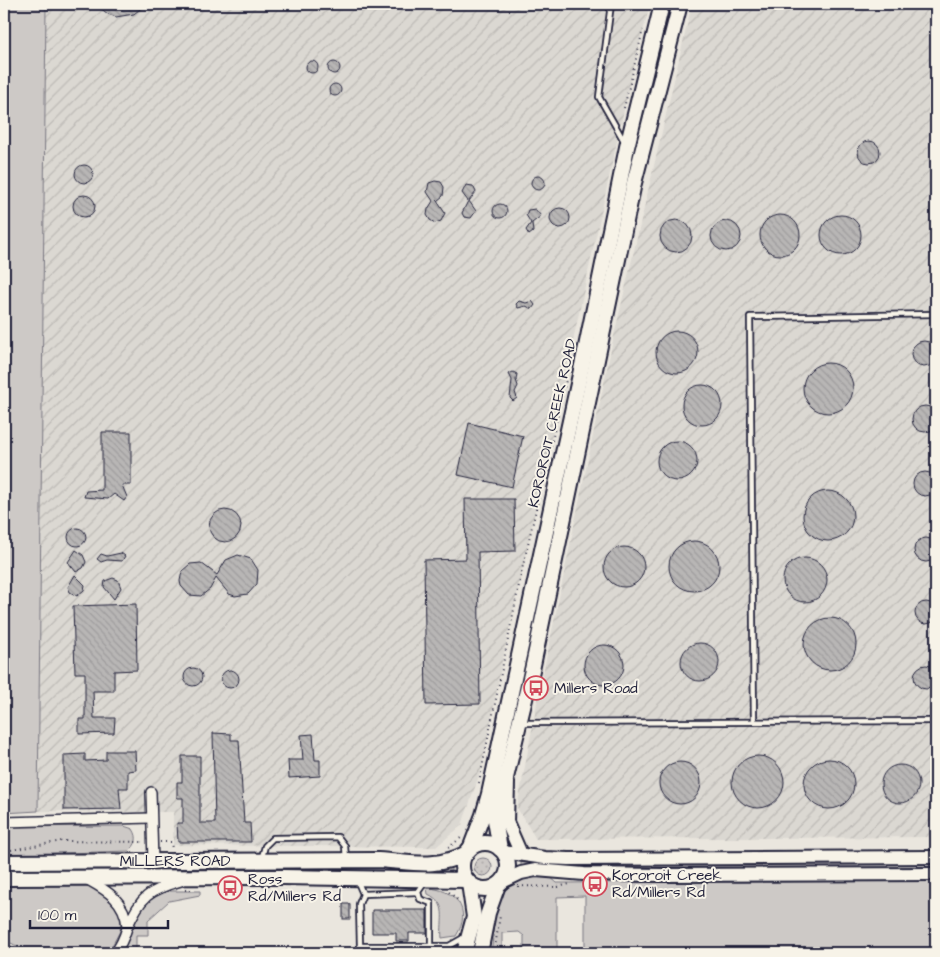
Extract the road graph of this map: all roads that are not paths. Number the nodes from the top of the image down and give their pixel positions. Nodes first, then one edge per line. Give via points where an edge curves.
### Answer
1 (611, 4) edge
2 (662, 4) edge
3 (680, 4) edge
4 (627, 147) junction
5 (936, 314) edge
6 (550, 505) junction
7 (566, 509) junction
8 (936, 721) edge
9 (754, 722) junction
10 (520, 723) junction
11 (502, 730) junction
12 (509, 766) junction
13 (151, 792) dead end
14 (151, 818) junction
15 (4, 822) edge
16 (501, 850) junction
17 (468, 851) junction
18 (521, 854) junction
19 (936, 858) edge
20 (347, 860) junction
21 (262, 861) junction
22 (4, 862) edge
23 (153, 862) junction
24 (936, 874) edge
25 (355, 877) junction
26 (4, 878) edge
27 (83, 878) junction
28 (193, 878) junction
29 (430, 878) junction
30 (468, 882) junction
31 (500, 884) junction
32 (418, 892) junction
33 (363, 894) junction
34 (127, 928) junction
35 (468, 934) junction
36 (431, 946) junction
37 (439, 947) junction
38 (4, 949) edge
39 (10, 953) edge
40 (115, 953) edge
41 (447, 953) edge
42 (464, 953) edge
43 (480, 953) edge

1 - 4 lane via 599,97
2 - 4 main road, KOROROIT CREEK ROAD
3 - 7 main road, KOROROIT CREEK ROAD via 634,183
4 - 6 main road, KOROROIT CREEK ROAD
5 - 9 lane via 750,317
6 - 7 main road
6 - 11 main road, KOROROIT CREEK ROAD
7 - 10 main road, KOROROIT CREEK ROAD
8 - 9 lane
9 - 10 lane
10 - 11 main road
10 - 12 main road, KOROROIT CREEK ROAD
11 - 17 main road, KOROROIT CREEK ROAD via 483,815
12 - 16 main road, KOROROIT CREEK ROAD via 496,814
12 - 18 main road via 506,822
13 - 14 street
14 - 15 street
14 - 23 street
16 - 17 main road via 485,844
16 - 18 main road
16 - 31 main road via 508,864 506,877
17 - 20 main road, MILLERS ROAD via 440,864
17 - 30 main road via 462,866
18 - 19 main road via 568,859
20 - 21 main road, MILLERS ROAD
20 - 21 lane via 345,846 338,837 268,841
21 - 23 main road, MILLERS ROAD
22 - 23 main road, MILLERS ROAD
24 - 31 main road via 664,875 536,870 521,873
25 - 28 main road, MILLERS ROAD
25 - 29 main road, MILLERS ROAD
25 - 33 lane
26 - 27 main road, MILLERS ROAD
27 - 28 main road, MILLERS ROAD
27 - 34 street via 113,894 122,905
28 - 34 street via 150,893 139,903
29 - 30 main road, MILLERS ROAD
29 - 32 lane
30 - 31 main road via 482,889
30 - 35 main road via 474,909
31 - 43 main road via 488,913
32 - 33 lane
32 - 36 lane via 420,899 431,903
33 - 36 lane via 359,904 360,946
34 - 40 street
35 - 37 lane via 455,943
35 - 42 main road
36 - 37 lane
37 - 41 lane
38 - 39 street

